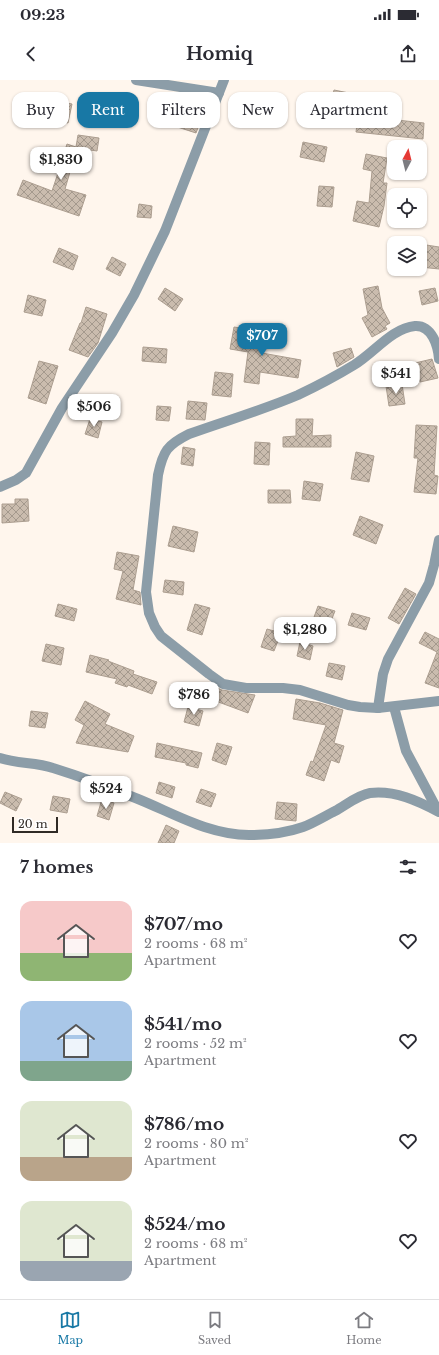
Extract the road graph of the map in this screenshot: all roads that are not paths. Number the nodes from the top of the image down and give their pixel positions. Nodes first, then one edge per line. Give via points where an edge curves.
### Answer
1 (136, 80) edge
2 (224, 80) edge
3 (213, 92) edge
4 (219, 92) edge
5 (206, 128) edge
6 (439, 359) edge
7 (0, 487) edge
8 (439, 540) edge
9 (439, 701) edge
10 (394, 707) junction
11 (378, 708) junction
12 (0, 758) edge
13 (439, 812) edge

1 - 3 street
2 - 4 street
5 - 7 street via 166,231 134,295 62,408 26,473
6 - 11 street via 436,340 428,331 417,326 404,328 356,364 318,385 175,441 161,460 158,475 146,592 149,613 161,636 224,684 246,688 300,690 360,708
8 - 11 street via 429,583 388,658
9 - 10 street
10 - 11 street
10 - 13 street via 406,751
12 - 13 street via 51,767 138,799 191,823 228,834 277,833 302,827 369,794 402,796 419,801

